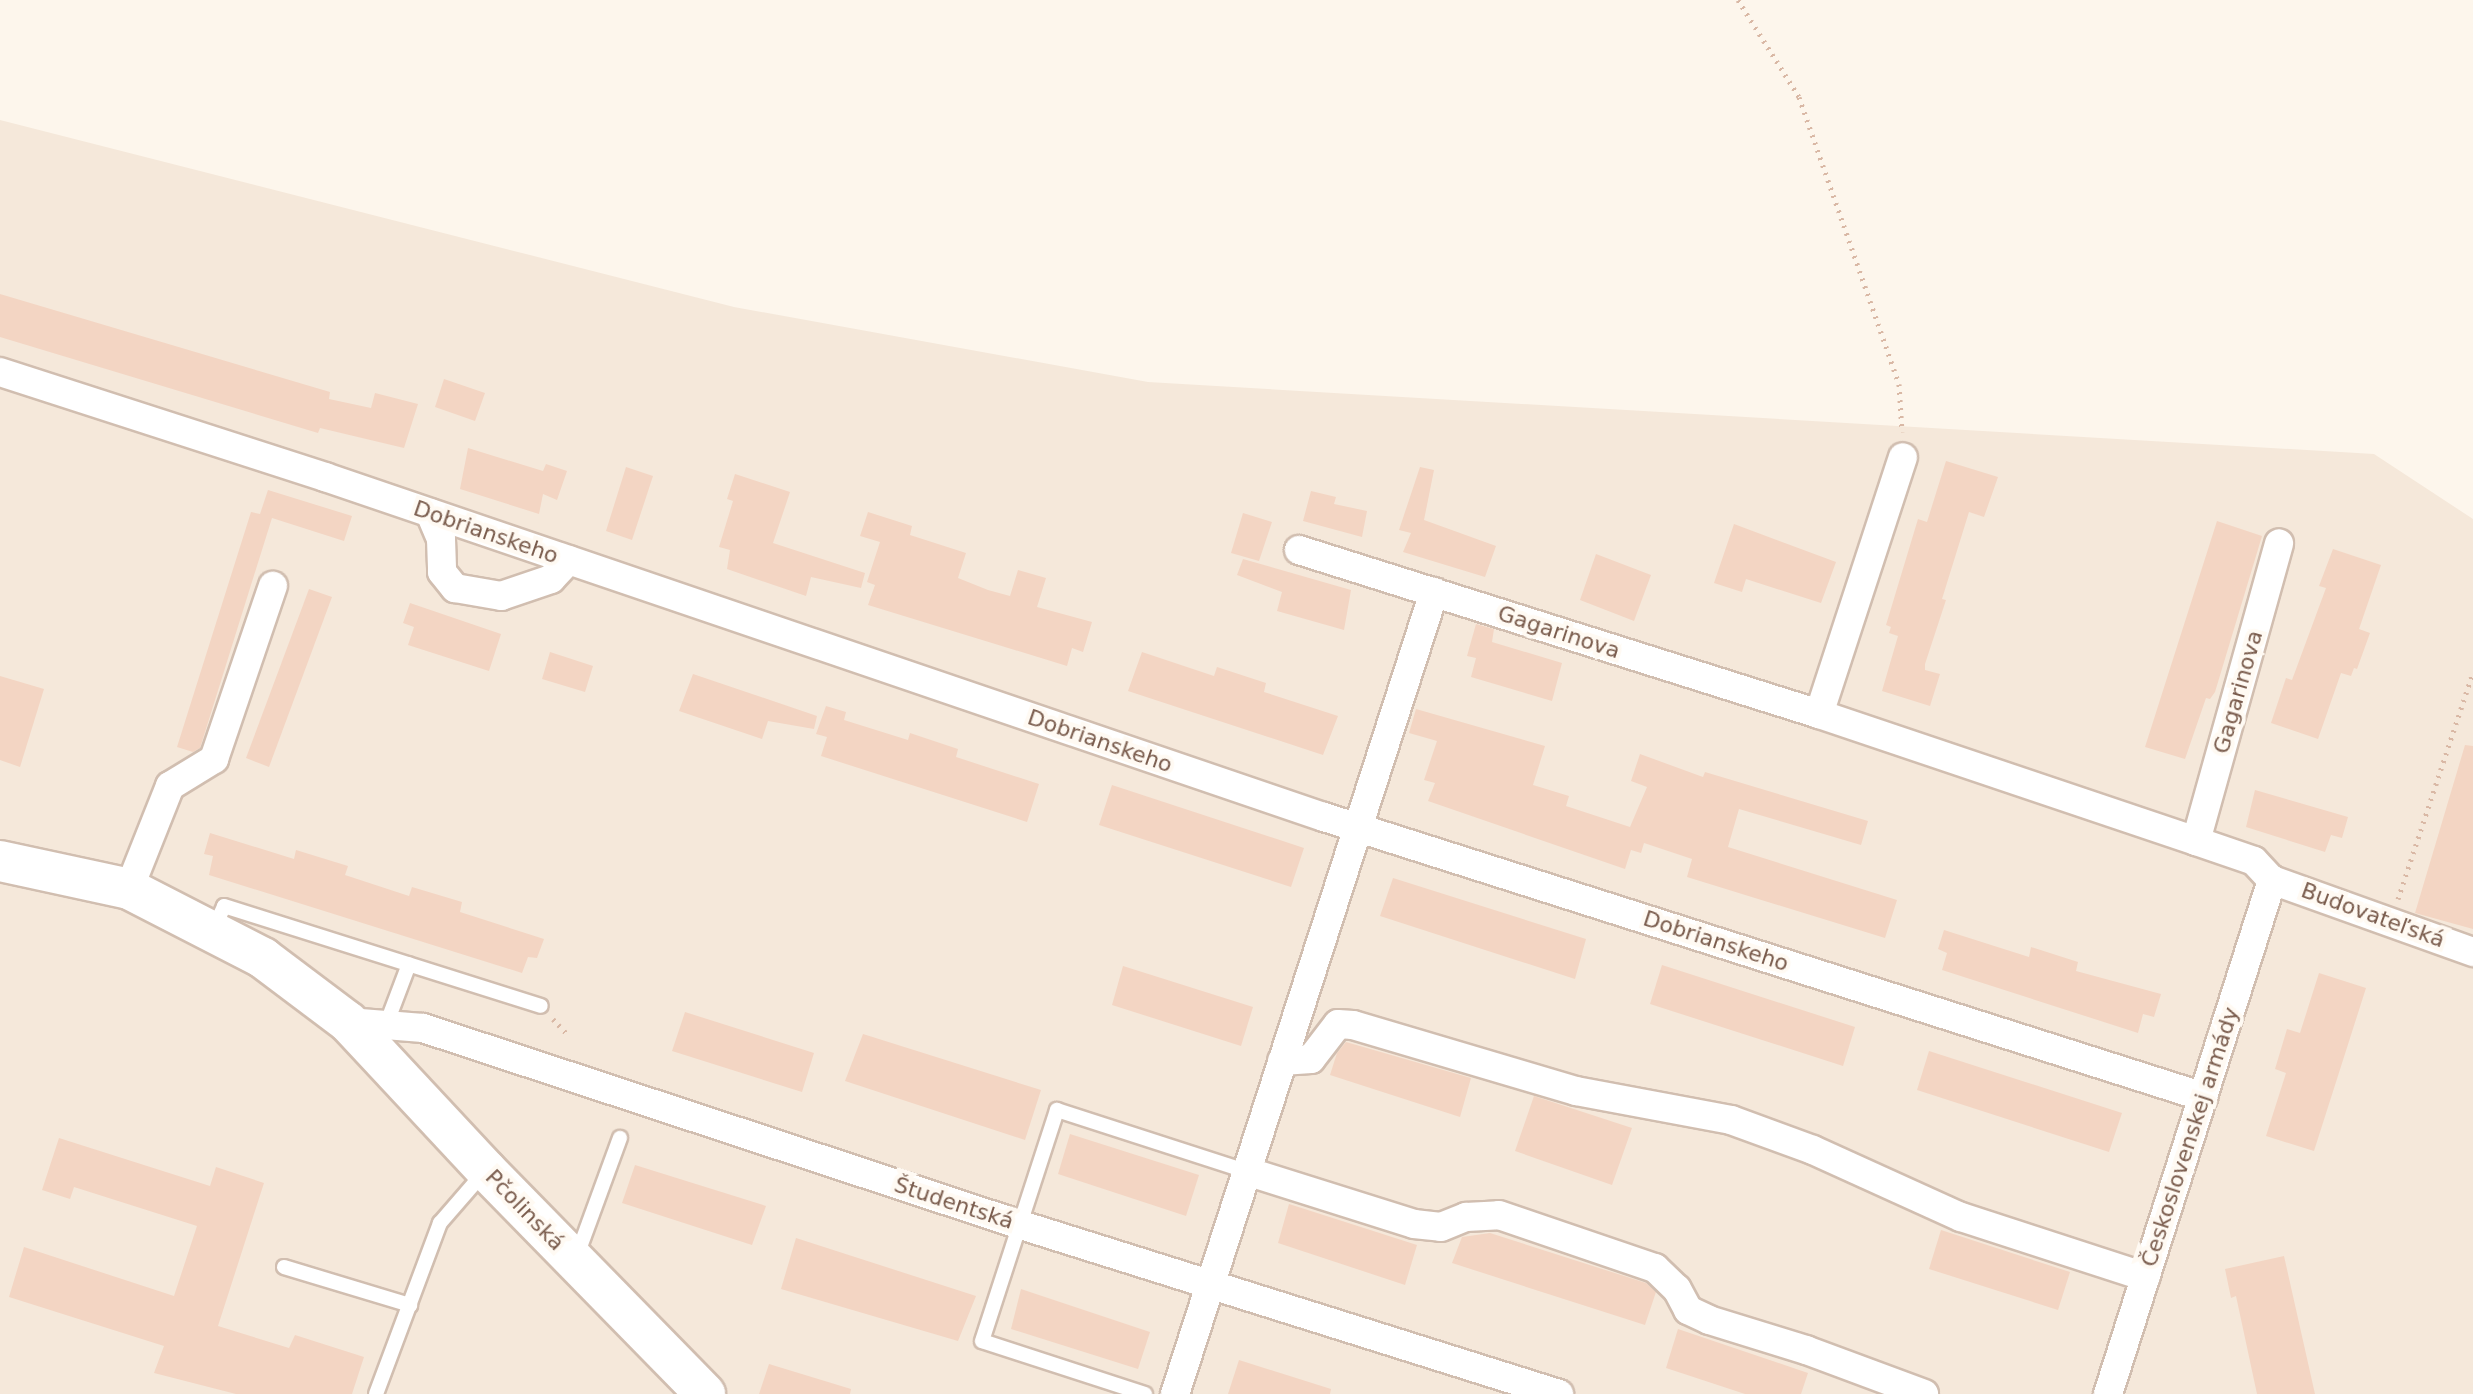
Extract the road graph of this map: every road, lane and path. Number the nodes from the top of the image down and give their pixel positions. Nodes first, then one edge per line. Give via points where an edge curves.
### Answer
1 (1738, 0) edge
2 (0, 372) edge
3 (1903, 457) joint
4 (430, 513) junction
5 (2279, 543) dead end
6 (1299, 550) dead end
7 (569, 560) junction
8 (273, 586) dead end
9 (1434, 592) junction
10 (2473, 672) edge
11 (1819, 714) junction
12 (1357, 827) junction
13 (2196, 841) junction
14 (0, 861) edge
15 (2272, 880) junction
16 (129, 889) junction
17 (2391, 920) junction
18 (212, 932) junction
19 (2473, 952) edge
20 (409, 964) junction
21 (541, 1006) dead end
22 (367, 1024) junction
23 (1282, 1061) junction
24 (2204, 1097) junction
25 (620, 1138) dead end
26 (486, 1170) junction
27 (1246, 1171) junction
28 (1020, 1224) junction
29 (575, 1261) junction
30 (284, 1267) dead end
31 (2146, 1277) junction
32 (1210, 1283) junction
33 (410, 1305) junction
34 (376, 1394) edge
35 (705, 1394) edge
36 (1145, 1394) edge
37 (1175, 1394) edge
38 (1559, 1394) edge
39 (1924, 1394) edge
40 (2108, 1394) edge

1 - 3 path via 1799,97 1899,384
2 - 4 street, Dobrianskeho
3 - 11 street
4 - 7 street, Dobrianskeho
4 - 7 street via 441,539 442,572 455,588 501,596 551,579
5 - 13 street, Gagarinova
6 - 9 street, Gagarinova
7 - 12 street, Dobrianskeho
8 - 16 street via 214,759 170,786
9 - 11 street, Gagarinova
9 - 12 street
10 - 17 path
11 - 13 street, Gagarinova
12 - 23 street
12 - 24 street, Dobrianskeho
13 - 15 street, Gagarinova via 2254,861
14 - 16 main road, Pčolinská
15 - 17 street, Budovateľská
15 - 24 street, Československej armády
16 - 18 main road, Pčolinská
17 - 19 street, Budovateľská
18 - 20 lane via 224,906
18 - 22 main road, Pčolinská
20 - 21 lane
20 - 22 lane
22 - 26 main road, Pčolinská
22 - 28 street, Študentská via 423,1028
23 - 27 street
23 - 31 street via 1311,1059 1338,1024 1353,1025 1576,1091 1731,1120 1813,1150 1961,1217
24 - 31 street, Československej armády
25 - 29 lane
26 - 29 main road, Pčolinská
26 - 33 lane via 440,1223
27 - 28 lane via 1057,1110
27 - 32 street
27 - 39 street via 1414,1224 1441,1227 1466,1217 1499,1215 1655,1268 1677,1289 1688,1310 1709,1320
28 - 32 street, Študentská
28 - 36 lane via 982,1341
29 - 35 main road, Pčolinská
30 - 33 lane
31 - 40 street, Československej armády
32 - 37 street
32 - 38 street, Študentská
33 - 34 lane

